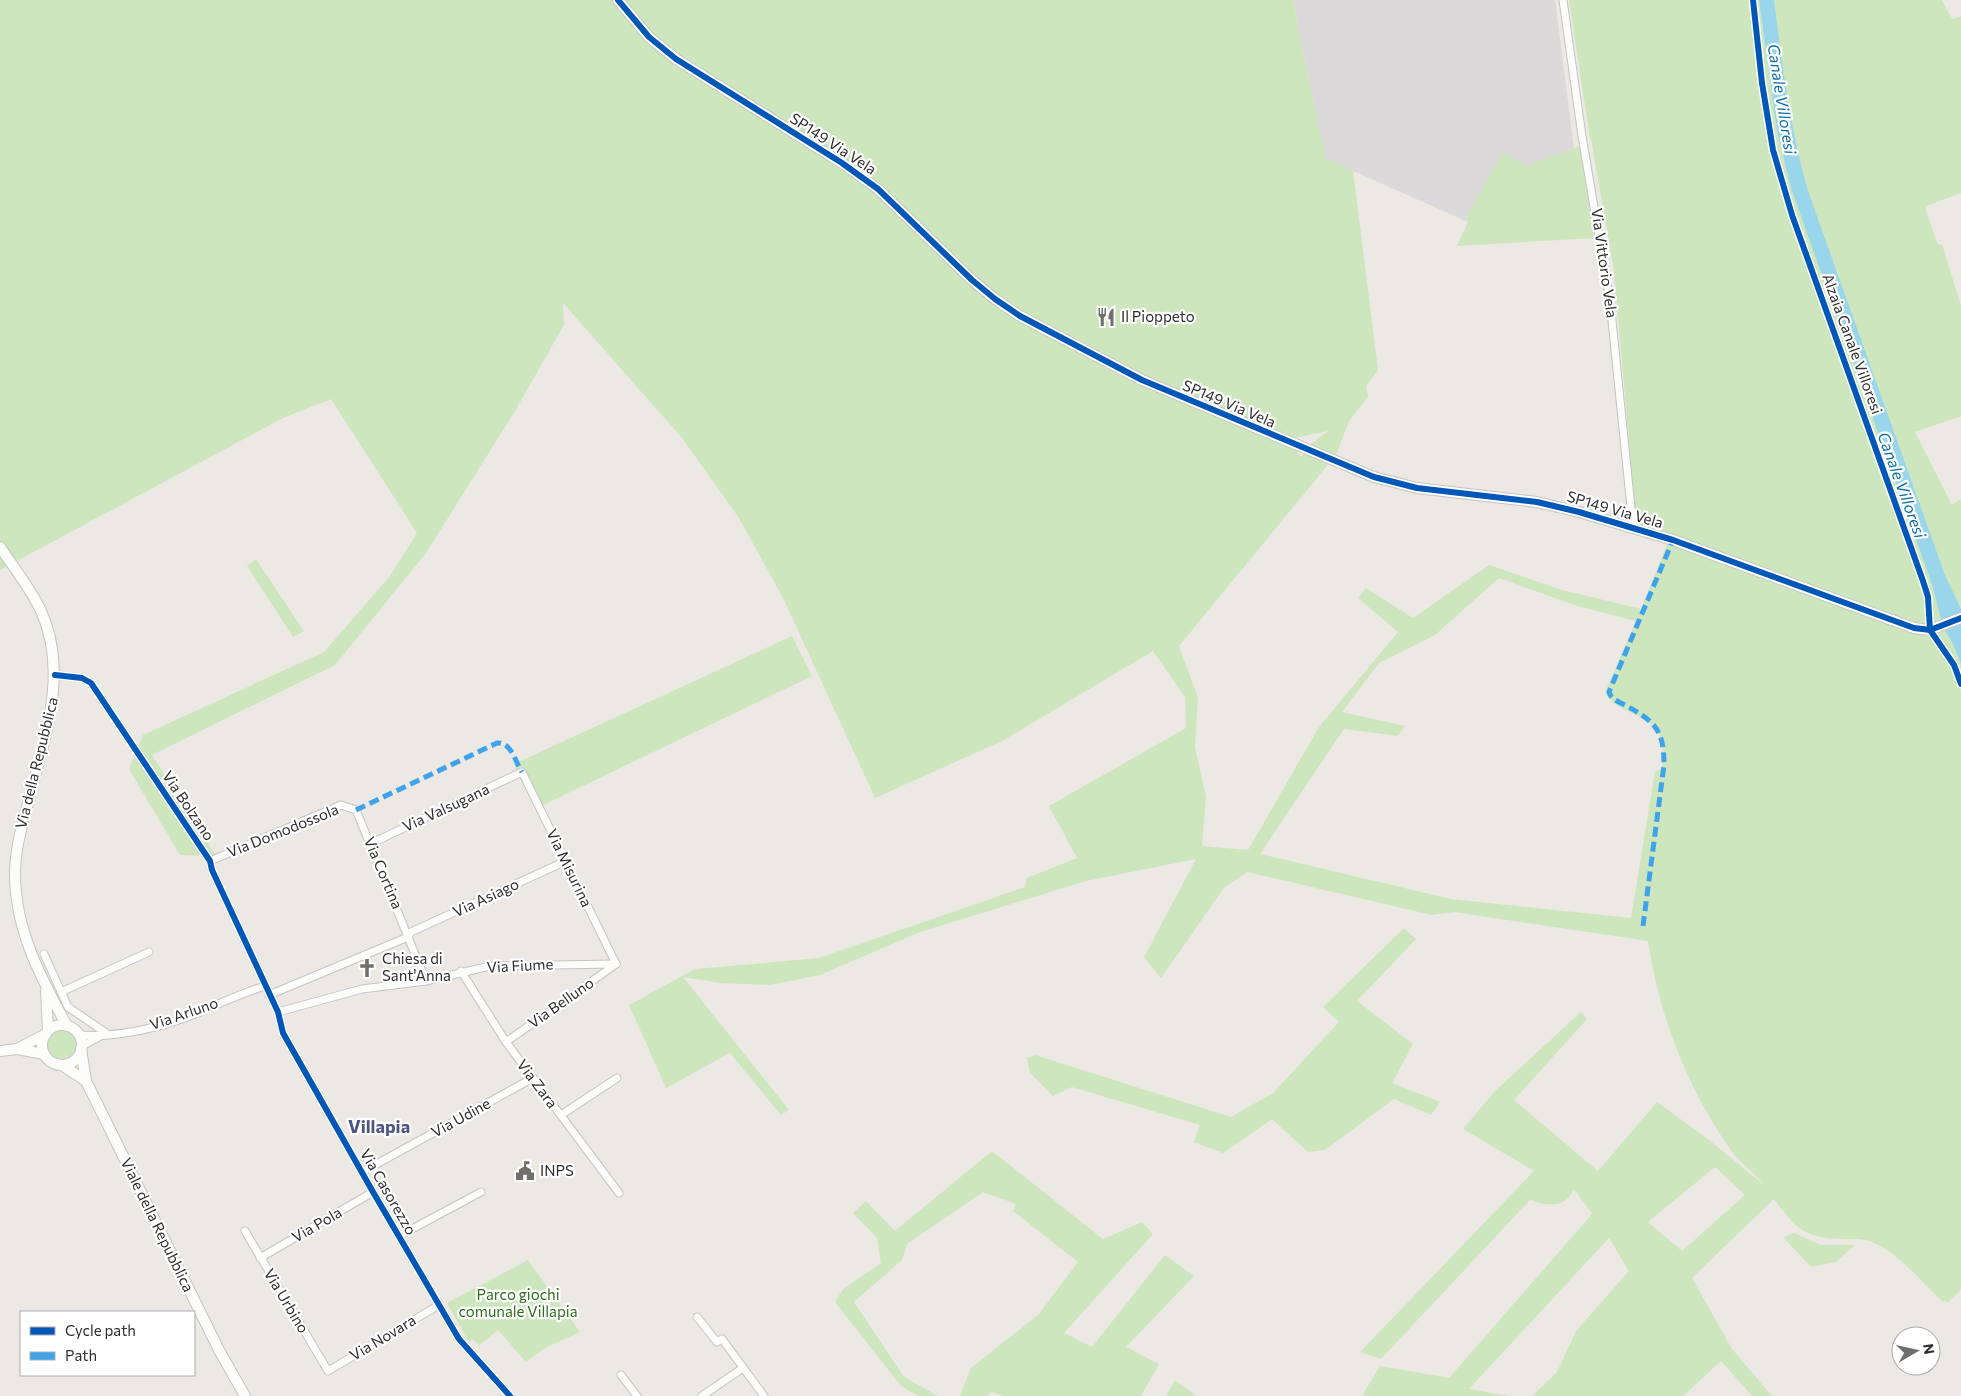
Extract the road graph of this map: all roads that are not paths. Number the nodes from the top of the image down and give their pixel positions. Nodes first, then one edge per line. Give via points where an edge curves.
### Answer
1 (618, 0) edge
2 (1563, 0) edge
3 (1633, 527) junction
4 (0, 547) edge
5 (1961, 618) edge
6 (55, 675) junction
7 (522, 772) joint
8 (356, 810) joint
9 (370, 844) junction
10 (210, 861) junction
11 (566, 861) junction
12 (408, 937) junction
13 (149, 952) dead end
14 (44, 954) dead end
15 (616, 964) junction
16 (461, 971) junction
17 (426, 981) junction
18 (265, 986) junction
19 (46, 988) junction
20 (61, 992) junction
21 (270, 995) junction
22 (278, 1012) junction
23 (68, 1026) junction
24 (47, 1032) junction
25 (79, 1035) junction
26 (109, 1035) junction
27 (101, 1037) junction
28 (506, 1042) junction
29 (81, 1048) junction
30 (17, 1049) junction
31 (0, 1051) edge
32 (44, 1054) junction
33 (62, 1065) junction
34 (533, 1078) junction
35 (617, 1078) dead end
36 (86, 1080) junction
37 (561, 1115) junction
38 (362, 1172) junction
39 (373, 1192) junction
40 (481, 1192) dead end
41 (619, 1193) dead end
42 (245, 1231) dead end
43 (399, 1236) junction
44 (260, 1258) junction
45 (439, 1305) junction
46 (697, 1317) dead end
47 (743, 1368) junction
48 (328, 1371) joint
49 (621, 1375) dead end
50 (245, 1396) edge
51 (510, 1396) edge
52 (637, 1396) edge
53 (702, 1396) edge
54 (764, 1396) edge

1 - 3 street, SP149 Via Vela via 648,37 670,55 867,180 995,299 1020,316 1142,380 1314,454 1381,479 1417,488 1550,505
2 - 3 street, Via Vittorio Vela via 1610,301
3 - 5 street, SP149 Via Vela via 1914,628 1930,630
4 - 6 street, Via della Repubblica via 41,611
6 - 10 street, Via Bolzano via 82,678 91,683
6 - 19 street, Via della Repubblica via 52,712 18,840 15,872 20,921
7 - 9 street, Via Valsugana
7 - 11 street, Via Misurina
8 - 9 street, Via Cortina
8 - 10 street, Via Domodossola via 341,805
9 - 12 street, Via Cortina
10 - 18 street, Via Bolzano
11 - 12 street, Via Asiago via 411,932
11 - 15 street, Via Misurina
12 - 17 street, Via Cortina
12 - 21 street, Via Asiago
13 - 20 street
14 - 20 street
15 - 16 street, Via Fiume via 524,964
15 - 28 street, Via Belluno
16 - 17 street, Via Fiume
16 - 28 street, Via Zara
17 - 22 street, Via Fiume via 362,989
18 - 21 street, Via Casorezzo
18 - 26 street, Via Arluno via 178,1019
19 - 23 street, Via della Repubblica
19 - 24 street, Via della Repubblica
20 - 26 street via 68,1007
21 - 22 street, Via Casorezzo
22 - 38 street, Via Casorezzo via 284,1032
23 - 24 street via 58,1025
23 - 25 street
24 - 30 street
24 - 32 street via 42,1046
25 - 27 street, Via Arluno
25 - 29 street
26 - 27 street, Via Arluno
27 - 29 street, Via Arluno
28 - 34 street, Via Zara
29 - 33 street via 74,1061
29 - 36 street
30 - 31 street
30 - 32 street
32 - 33 street
33 - 36 street
34 - 37 street, Via Zara
34 - 38 street, Via Udine
35 - 37 street
36 - 50 street, Viale della Repubblica via 202,1317
37 - 41 street, Via Zara
38 - 39 street, Via Casorezzo
39 - 43 street, Via Casorezzo
39 - 44 street, Via Pola
40 - 43 street
42 - 44 street, Via Urbino
43 - 45 street, Via Casorezzo
44 - 48 street, Via Urbino
45 - 48 street, Via Novara
45 - 51 street, Via Casorezzo via 460,1339
46 - 47 street via 718,1342 722,1339
47 - 53 street
47 - 54 street
49 - 52 street

